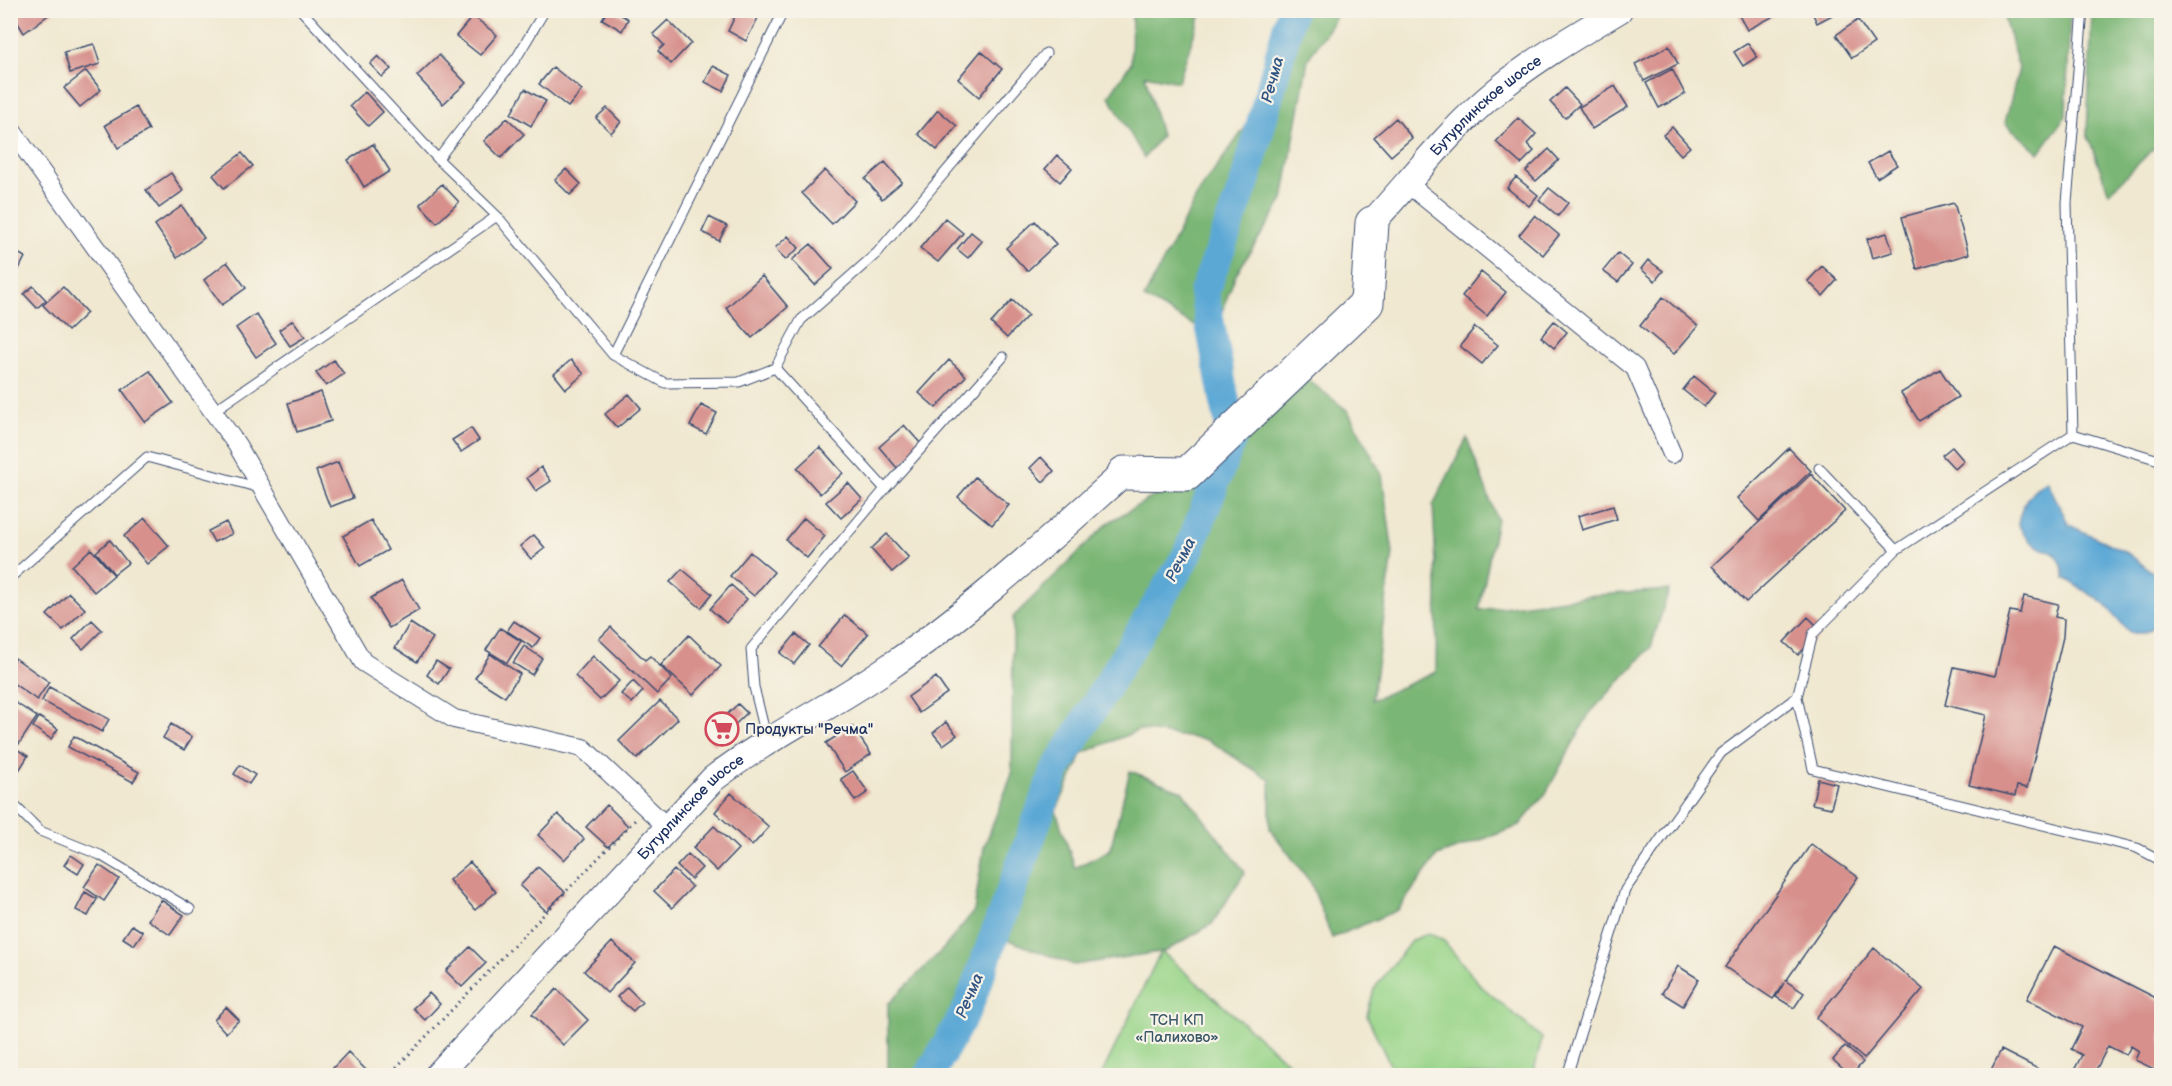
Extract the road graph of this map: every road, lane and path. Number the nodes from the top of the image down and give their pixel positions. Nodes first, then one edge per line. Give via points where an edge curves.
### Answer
1 (301, 10) edge
2 (544, 10) edge
3 (784, 10) edge
4 (1618, 10) edge
5 (2083, 10) edge
6 (1046, 53) dead end
7 (10, 128) edge
8 (438, 159) junction
9 (1408, 184) junction
10 (497, 216) junction
11 (1372, 223) joint
12 (614, 355) junction
13 (1003, 357) dead end
14 (775, 368) junction
15 (211, 412) junction
16 (2073, 434) junction
17 (1672, 454) dead end
18 (2162, 461) edge
19 (1819, 468) dead end
20 (1124, 473) joint
21 (262, 489) junction
22 (885, 489) junction
23 (1896, 550) junction
24 (10, 578) edge
25 (1797, 697) junction
26 (767, 740) junction
27 (10, 801) edge
28 (646, 809) junction
29 (666, 827) junction
30 (2162, 861) edge
31 (190, 909) dead end
32 (388, 1076) edge
33 (437, 1076) edge
34 (1567, 1076) edge

1 - 8 lane
2 - 8 lane via 517,57
3 - 12 lane
4 - 9 main road, Бутурлинское шоссе via 1543,56 1497,91
5 - 16 lane via 2067,203
6 - 14 lane via 877,253 801,320
7 - 15 street
8 - 10 lane
9 - 11 main road, Бутурлинское шоссе
9 - 17 street via 1635,368
10 - 12 lane
10 - 15 lane
11 - 20 highway via 1367,303 1187,474
12 - 14 lane via 665,383 739,382
13 - 22 lane
14 - 22 lane
15 - 21 street via 237,445
16 - 18 lane
16 - 23 lane
19 - 23 lane
20 - 26 main road, Бутурлинское шоссе via 926,641
21 - 24 lane via 147,457
21 - 28 street via 363,662 454,720 583,748
22 - 26 lane via 751,649 754,687
23 - 25 lane via 1813,634
25 - 30 lane via 1813,769 2137,848
25 - 34 lane via 1721,753 1625,890
26 - 29 main road, Бутурлинское шоссе via 713,778
27 - 31 lane via 40,831 100,855
28 - 29 street
28 - 32 path
29 - 33 main road, Бутурлинское шоссе

